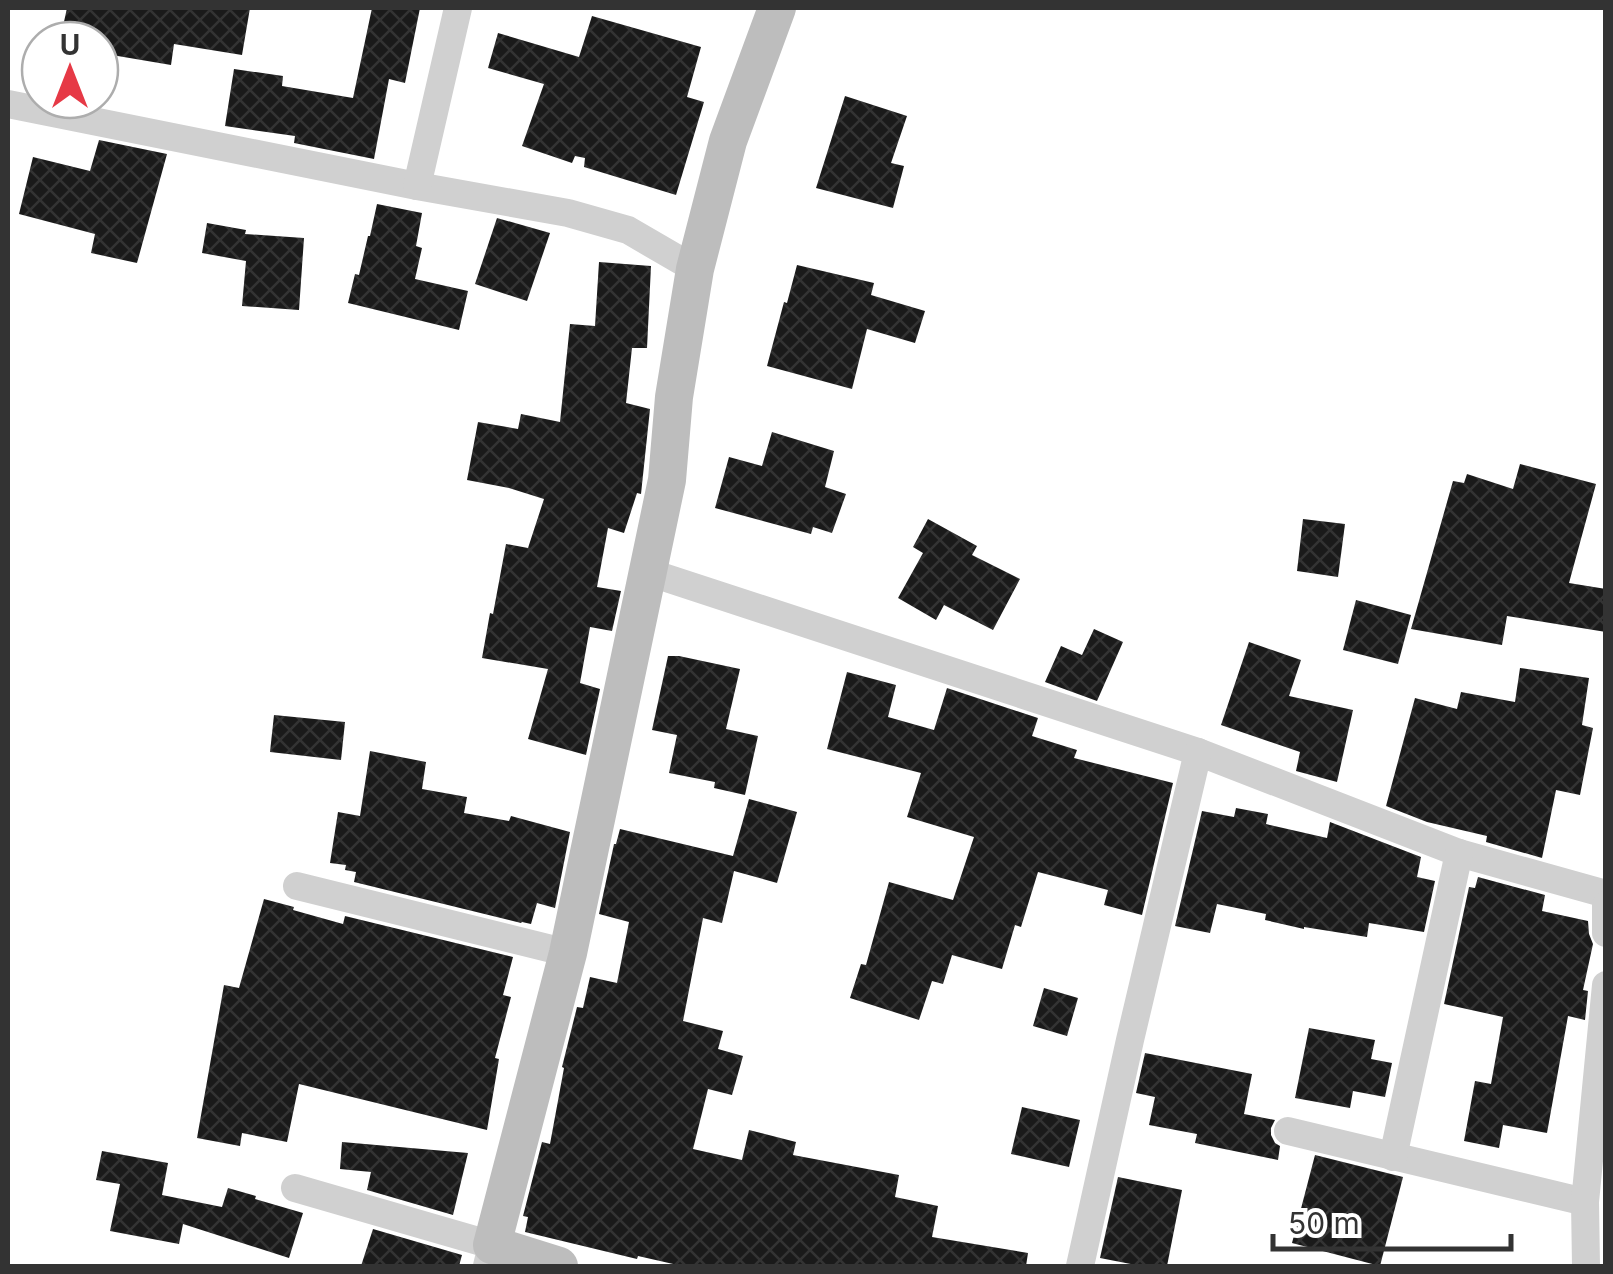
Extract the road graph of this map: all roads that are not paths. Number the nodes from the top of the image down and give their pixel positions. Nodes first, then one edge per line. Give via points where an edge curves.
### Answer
1 (458, 8) edge
2 (777, 8) edge
3 (8, 104) edge
4 (417, 186) junction
5 (695, 269) junction
6 (648, 572) junction
7 (1198, 752) junction
8 (1459, 853) junction
9 (297, 886) dead end
10 (1606, 894) edge
11 (1606, 906) edge
12 (1606, 933) edge
13 (568, 953) junction
14 (1606, 985) edge
15 (1288, 1131) dead end
16 (1393, 1158) junction
17 (295, 1188) dead end
18 (1586, 1202) junction
19 (490, 1256) edge
20 (559, 1266) edge
21 (1080, 1266) edge
22 (1586, 1266) edge

1 - 4 street
2 - 5 street via 728,141
3 - 4 street
4 - 5 street via 628,230
5 - 6 street
6 - 7 street
6 - 13 street
7 - 8 street
7 - 21 street
8 - 10 street
8 - 16 street
9 - 13 street
11 - 12 street
13 - 19 street
14 - 18 street
15 - 16 street
16 - 18 street
17 - 19 street
18 - 22 street
19 - 20 street

